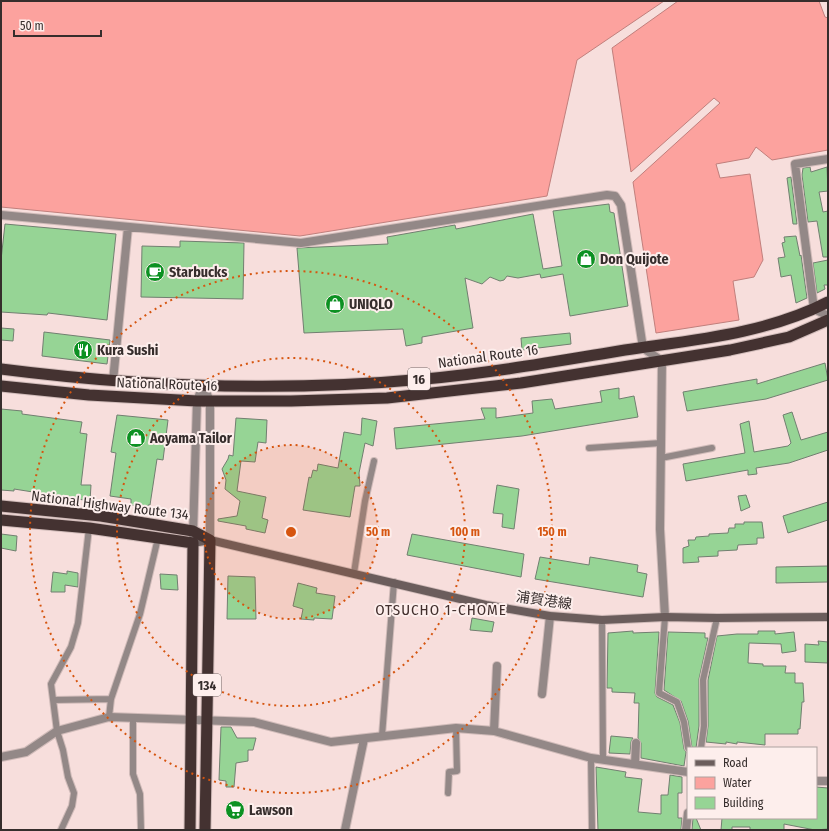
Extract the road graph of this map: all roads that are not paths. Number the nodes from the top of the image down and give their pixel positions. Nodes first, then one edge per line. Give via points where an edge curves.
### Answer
1 (828, 159) edge
2 (1, 215) edge
3 (128, 227) junction
4 (828, 302) edge
5 (814, 309) junction
6 (828, 316) edge
7 (828, 320) edge
8 (643, 348) junction
9 (662, 361) junction
10 (1, 369) edge
11 (113, 380) junction
12 (1, 386) edge
13 (203, 386) junction
14 (197, 401) junction
15 (210, 401) junction
16 (661, 443) junction
17 (589, 448) dead end
18 (712, 448) dead end
19 (661, 458) junction
20 (374, 461) dead end
21 (1, 506) edge
22 (1, 520) edge
23 (89, 528) junction
24 (193, 531) junction
25 (158, 538) junction
26 (210, 540) junction
27 (193, 543) junction
28 (354, 573) junction
29 (394, 582) junction
30 (550, 616) junction
31 (665, 617) junction
32 (828, 617) edge
33 (717, 618) junction
34 (602, 620) junction
35 (498, 666) dead end
36 (542, 694) dead end
37 (111, 699) junction
38 (53, 700) junction
39 (109, 717) junction
40 (133, 718) junction
41 (190, 719) junction
42 (206, 721) junction
43 (456, 728) junction
44 (57, 731) junction
45 (494, 731) junction
46 (382, 736) junction
47 (364, 739) junction
48 (636, 743) dead end
49 (688, 747) edge
50 (701, 747) edge
51 (1, 757) edge
52 (591, 758) junction
53 (603, 759) junction
54 (635, 764) junction
55 (687, 772) edge
56 (817, 781) edge
57 (828, 781) edge
58 (448, 793) dead end
59 (687, 819) edge
60 (61, 830) edge
61 (140, 830) edge
62 (190, 830) edge
63 (205, 830) edge
64 (345, 830) edge
65 (592, 830) edge
66 (686, 830) edge

1 - 5 street via 795,164
2 - 3 street
3 - 8 street via 301,243 612,195 621,205
3 - 11 street
4 - 5 highway, National Route 16 / 16
5 - 6 street
5 - 8 highway, National Route 16 / 16 via 767,327
7 - 9 highway, National Route 16 / 16 via 789,337
8 - 9 street
8 - 13 highway, National Route 16 / 16 via 425,379 321,385
9 - 15 highway, National Route 16 / 16 via 521,383 408,396 309,401
9 - 16 street
10 - 11 highway, National Route 16 / 16
11 - 13 highway, National Route 16 / 16
12 - 14 highway, National Route 16 / 16 via 89,395
13 - 14 street
13 - 15 street
14 - 15 highway, National Route 16 / 16
14 - 24 street
15 - 26 street
16 - 17 lane
16 - 19 street
18 - 19 lane
19 - 31 street via 661,548
20 - 28 lane
21 - 24 highway, National Highway Route 134 via 101,516
22 - 23 highway, National Highway Route 134
23 - 25 highway, National Highway Route 134
23 - 38 lane via 78,623 71,647 51,684
24 - 26 highway, National Highway Route 134
24 - 27 street
25 - 27 highway, National Highway Route 134
25 - 37 lane via 140,614
26 - 27 main road, 浦賀港線
26 - 28 main road, 浦賀港線
26 - 42 highway, 134
27 - 41 highway, National Highway Route 134 / 134
28 - 29 main road, 浦賀港線
29 - 30 main road, 浦賀港線 via 486,605
29 - 46 lane
30 - 34 main road, 浦賀港線
30 - 36 street
31 - 33 main road, 浦賀港線
31 - 34 main road, 浦賀港線
31 - 49 lane via 659,693 677,702 684,722
32 - 33 main road, 浦賀港線
33 - 50 lane via 703,680 704,726
34 - 53 lane
35 - 45 street
37 - 38 lane
37 - 39 lane
38 - 44 lane
39 - 40 street
39 - 44 street
40 - 41 street
40 - 61 lane via 133,774 140,794
41 - 42 street
41 - 62 highway, National Highway Route 134 / 134
42 - 47 street via 254,722 331,742
42 - 63 highway, 134
43 - 45 street
43 - 46 street
43 - 58 lane via 457,771 449,772
44 - 51 street via 26,752
44 - 60 lane via 74,793 72,806
45 - 52 street
46 - 47 street
47 - 64 street
48 - 54 street
52 - 53 street
52 - 65 lane
53 - 54 street
54 - 55 street
56 - 57 street
59 - 66 street

